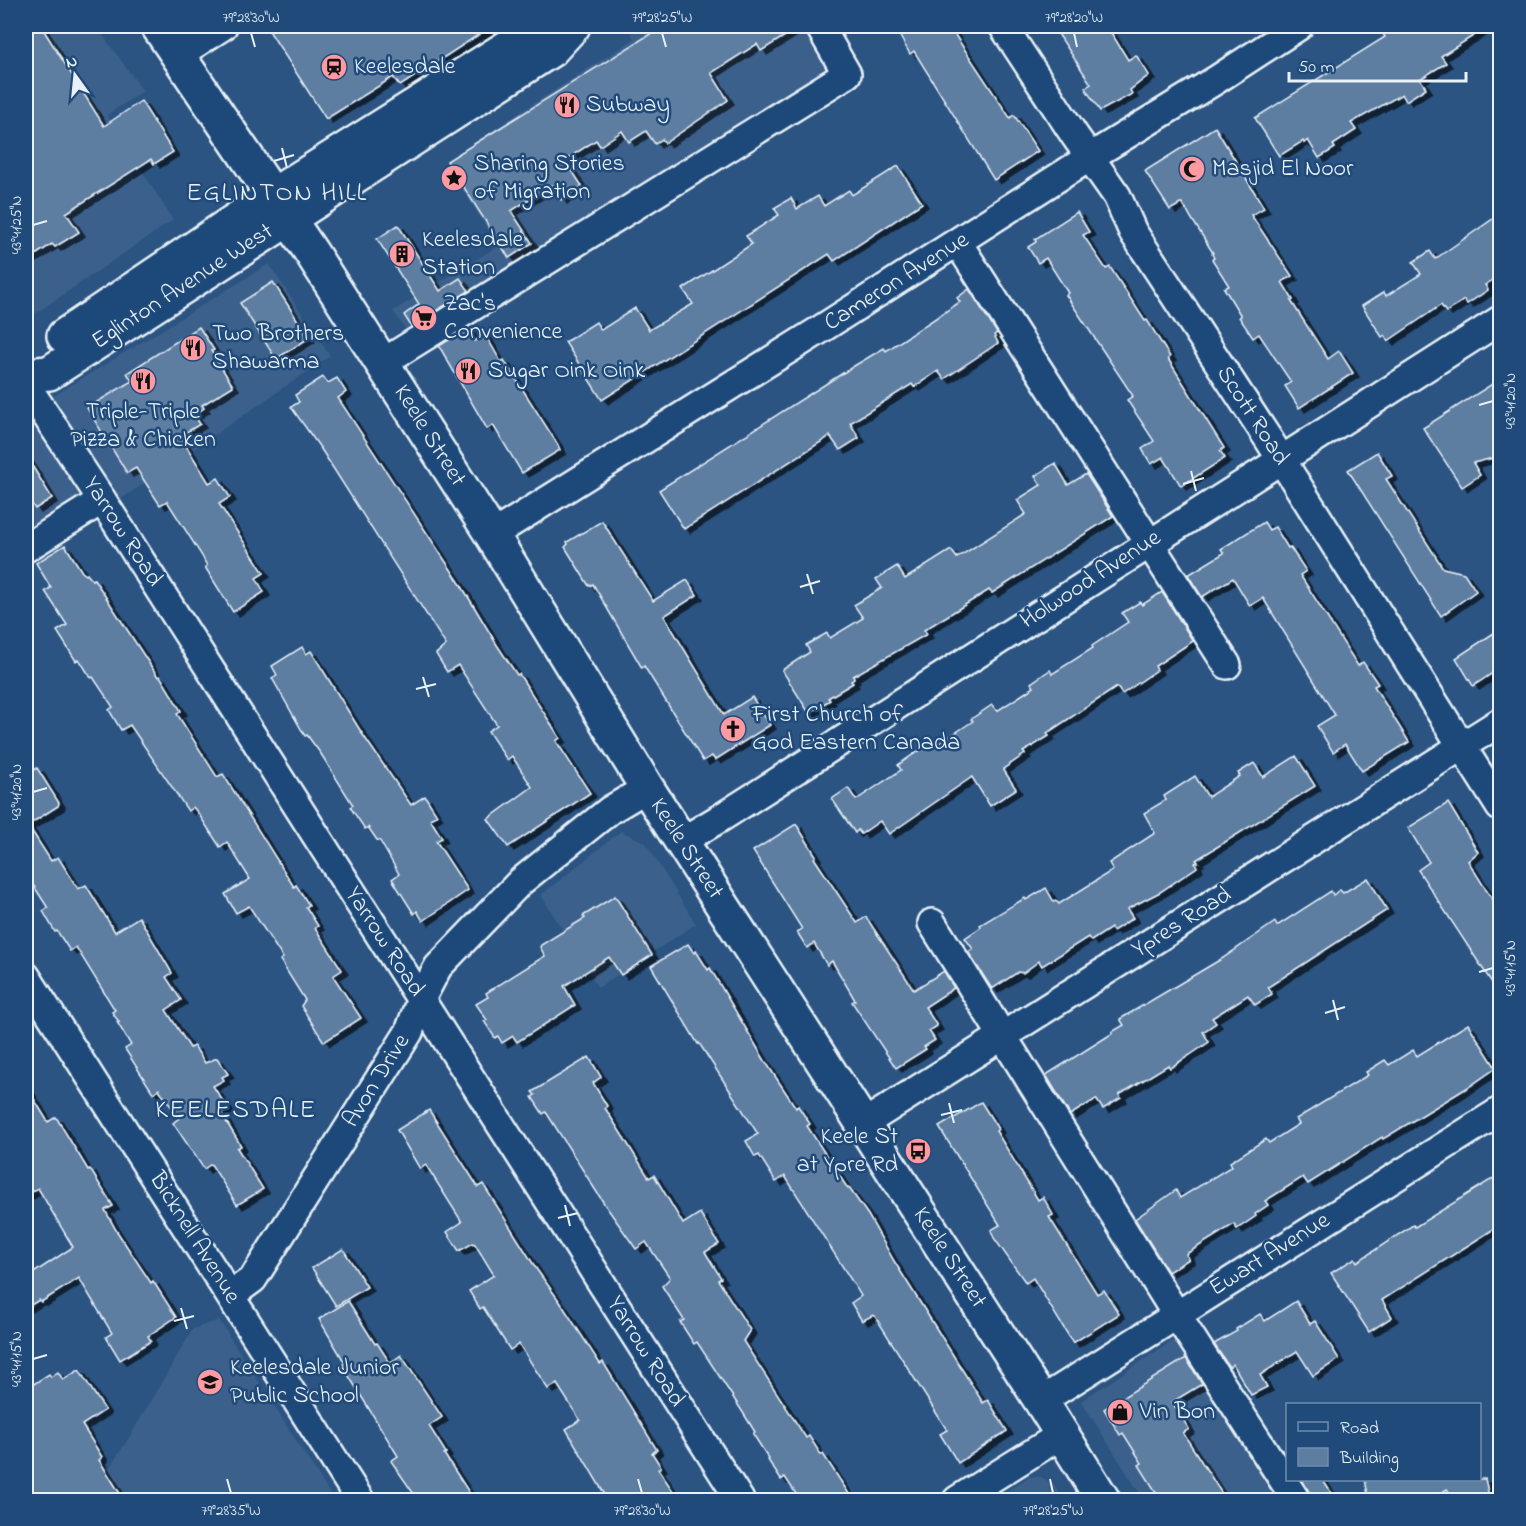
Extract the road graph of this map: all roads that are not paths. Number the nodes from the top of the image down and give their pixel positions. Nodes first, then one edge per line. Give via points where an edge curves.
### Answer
1 (158, 26) edge
2 (223, 26) edge
3 (553, 26) edge
4 (573, 26) edge
5 (823, 26) edge
6 (1003, 26) edge
7 (1299, 26) edge
8 (179, 54) junction
9 (1090, 157) junction
10 (280, 207) junction
11 (958, 243) junction
12 (1500, 320) edge
13 (382, 363) junction
14 (26, 367) edge
15 (26, 375) edge
16 (26, 385) edge
17 (1281, 460) junction
18 (102, 500) junction
19 (492, 535) junction
20 (1149, 543) junction
21 (26, 548) edge
22 (1227, 665) dead end
23 (1500, 722) edge
24 (1462, 745) junction
25 (647, 788) junction
26 (1500, 807) edge
27 (682, 841) junction
28 (932, 922) dead end
29 (26, 975) edge
30 (421, 999) junction
31 (1003, 1036) junction
32 (1500, 1111) edge
33 (863, 1124) junction
34 (231, 1295) junction
35 (1176, 1314) junction
36 (1041, 1401) junction
37 (1061, 1435) junction
38 (360, 1500) edge
39 (740, 1500) edge
40 (957, 1500) edge
41 (1103, 1500) edge
42 (1296, 1500) edge

1 - 8 main road, Keele Street
2 - 8 street
3 - 10 main road, Eglinton Avenue West via 530,33
4 - 10 main road, Eglinton Avenue West via 551,50
5 - 13 street via 820,27 847,74
6 - 9 street, Scott Road
7 - 9 street, Cameron Avenue
8 - 10 main road, Keele Street
9 - 11 street, Cameron Avenue
9 - 17 street, Scott Road via 1117,196 1133,232
10 - 13 main road, Keele Street
10 - 14 main road, Eglinton Avenue West via 36,354
10 - 15 main road, Eglinton Avenue West via 199,274 49,373
11 - 19 street, Cameron Avenue
11 - 20 street
12 - 17 street, Holwood Avenue
13 - 19 main road, Keele Street
16 - 18 street, Yarrow Road
17 - 20 street, Holwood Avenue
17 - 24 street, Scott Road
18 - 21 street
18 - 30 street, Yarrow Road
19 - 25 main road, Keele Street
20 - 22 street
20 - 27 street, Holwood Avenue
23 - 24 street, Ypres Road
24 - 26 street, Scott Road
24 - 31 street, Ypres Road
25 - 27 main road, Keele Street
25 - 30 street, Avon Drive via 610,810 520,882 438,967
27 - 33 main road, Keele Street
28 - 31 street
29 - 34 street, Bicknell Avenue
30 - 34 street, Avon Drive via 409,1032 253,1279
30 - 39 street, Yarrow Road
31 - 33 street, Ypres Road
31 - 35 street
32 - 35 street, Ewart Avenue
33 - 36 main road, Keele Street
34 - 38 street, Bicknell Avenue
35 - 36 street, Ewart Avenue
35 - 42 street
36 - 37 main road, Keele Street
37 - 40 street
37 - 41 main road, Keele Street

